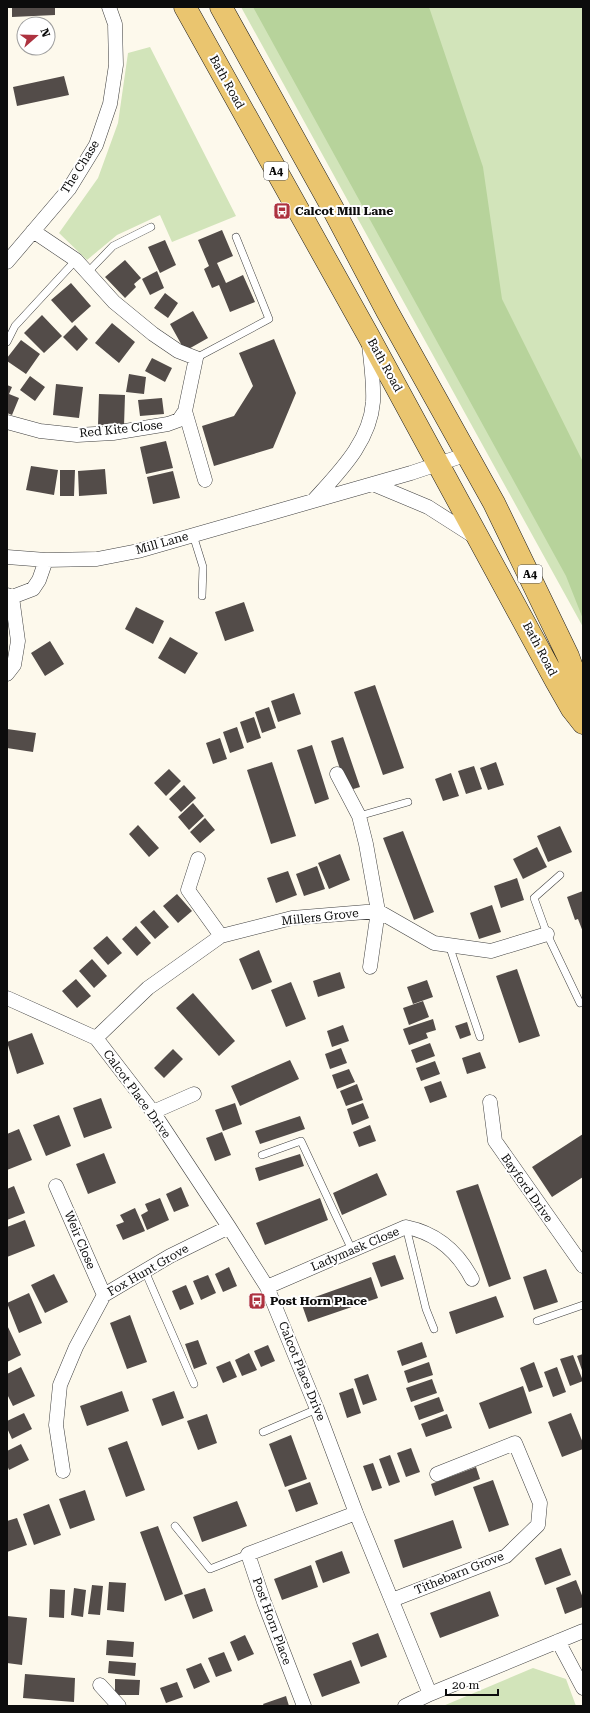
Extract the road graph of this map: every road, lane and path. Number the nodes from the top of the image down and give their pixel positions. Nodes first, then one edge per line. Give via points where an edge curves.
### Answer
1 (108, 7) edge
2 (185, 7) edge
3 (221, 7) edge
4 (151, 227) dead end
5 (33, 231) junction
6 (236, 237) dead end
7 (76, 260) junction
8 (7, 262) edge
9 (88, 272) junction
10 (368, 334) junction
11 (7, 342) edge
12 (196, 358) junction
13 (186, 411) junction
14 (7, 422) edge
15 (468, 454) junction
16 (439, 464) junction
17 (205, 480) dead end
18 (373, 484) junction
19 (314, 500) junction
20 (193, 535) junction
21 (482, 542) junction
22 (7, 557) edge
23 (46, 560) junction
24 (10, 596) edge
25 (202, 596) dead end
26 (7, 674) edge
27 (583, 698) edge
28 (583, 722) edge
29 (337, 774) dead end
30 (408, 802) dead end
31 (359, 816) junction
32 (198, 859) dead end
33 (560, 876) dead end
34 (378, 911) junction
35 (547, 934) junction
36 (221, 936) junction
37 (448, 945) junction
38 (370, 967) dead end
39 (7, 998) edge
40 (580, 1003) dead end
41 (480, 1037) dead end
42 (96, 1038) junction
43 (194, 1094) dead end
44 (490, 1102) dead end
45 (153, 1112) junction
46 (262, 1155) dead end
47 (56, 1186) dead end
48 (229, 1226) junction
49 (406, 1227) junction
50 (352, 1250) junction
51 (581, 1258) edge
52 (145, 1270) junction
53 (472, 1279) dead end
54 (268, 1286) junction
55 (104, 1295) junction
56 (583, 1305) edge
57 (537, 1321) dead end
58 (434, 1329) dead end
59 (194, 1384) dead end
60 (317, 1409) junction
61 (263, 1432) dead end
62 (63, 1471) dead end
63 (437, 1474) dead end
64 (356, 1513) junction
65 (175, 1526) dead end
66 (248, 1554) junction
67 (392, 1600) junction
68 (583, 1631) edge
69 (558, 1641) junction
70 (100, 1685) dead end
71 (583, 1688) edge
72 (430, 1694) junction
73 (119, 1706) edge
74 (304, 1706) edge
75 (405, 1706) edge

1 - 5 street, The Chase via 115,24 116,65 110,104 103,125 96,145 69,189
2 - 10 main road, Bath Road / A4
3 - 15 main road, Bath Road / A4
4 - 9 lane via 113,246
5 - 7 street
5 - 8 street, The Chase
6 - 12 lane via 269,318
7 - 9 street
7 - 11 lane via 15,326
9 - 12 street via 114,302 153,334 178,351
10 - 16 main road, Bath Road / A4
10 - 19 street via 373,384 370,418 358,446
12 - 13 street
13 - 14 street, Red Kite Close via 179,420 168,424 77,435 40,431
13 - 17 street
15 - 16 street, Mill Lane
15 - 27 main road, Bath Road / A4 via 562,642
16 - 18 street, Mill Lane
16 - 21 main road, Bath Road / A4
18 - 19 street, Mill Lane
18 - 21 street via 428,507
19 - 20 street, Mill Lane
20 - 23 street, Mill Lane via 138,551 97,559
20 - 25 lane via 203,567
21 - 28 main road, Bath Road / A4 via 572,709
22 - 23 street, Mill Lane
23 - 24 street via 33,589
24 - 26 street via 18,640 14,665
29 - 31 street
30 - 31 lane
31 - 34 street
32 - 36 street via 188,890
33 - 35 lane via 534,898
34 - 36 street, Millers Grove via 292,918
34 - 37 street via 434,943
34 - 38 street
35 - 37 street via 491,951
35 - 40 lane
36 - 42 street, Millers Grove via 148,988
37 - 41 lane
39 - 42 street, Calcot Place Drive
42 - 45 street, Calcot Place Drive
43 - 45 street
44 - 51 street, Bayford Drive via 495,1141
45 - 48 street, Calcot Place Drive
46 - 50 lane via 301,1141
47 - 55 street, Weir Close
48 - 52 street, Fox Hunt Grove
48 - 54 street, Calcot Place Drive
49 - 50 street, Ladymask Close
49 - 53 street, Ladymask Close via 434,1236 456,1254
49 - 58 lane via 426,1309
50 - 54 street, Ladymask Close
52 - 55 street, Fox Hunt Grove
52 - 59 lane
54 - 60 street, Calcot Place Drive
55 - 62 street, Fox Hunt Grove via 76,1347 60,1385 56,1425
56 - 57 lane
60 - 61 lane
60 - 64 street, Calcot Place Drive
63 - 67 street, Tithebarn Grove via 516,1443 540,1503 538,1525 506,1556
64 - 66 street
64 - 67 street, Calcot Place Drive
65 - 66 lane via 210,1569
66 - 74 street, Post Horn Place
67 - 72 street, Calcot Place Drive
68 - 69 street
69 - 71 street
69 - 72 street
70 - 73 street
72 - 75 street

